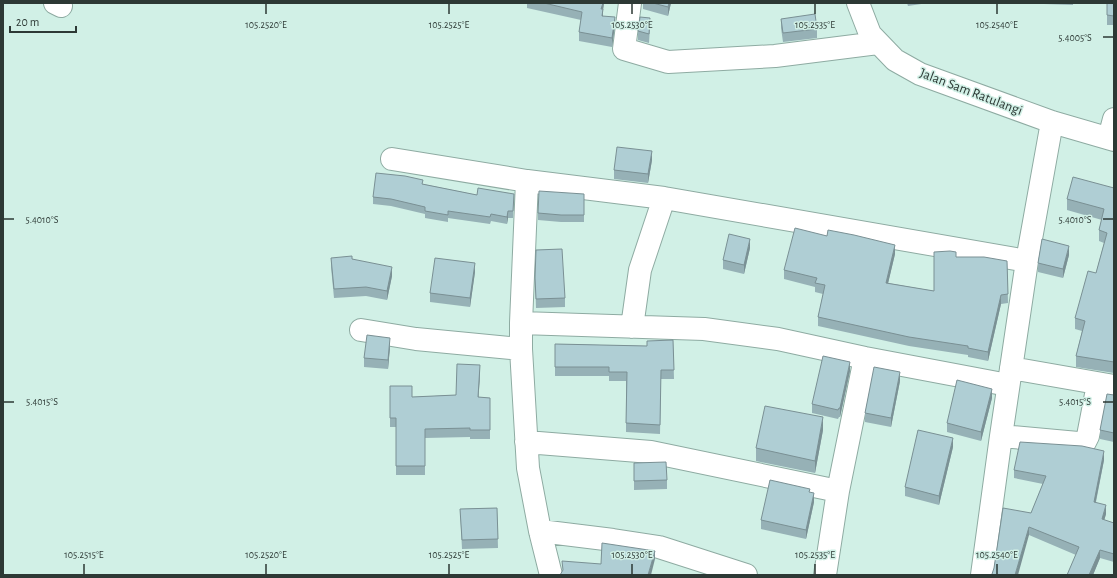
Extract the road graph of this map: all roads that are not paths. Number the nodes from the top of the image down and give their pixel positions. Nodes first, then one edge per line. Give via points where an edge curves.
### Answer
1 (630, 3) edge
2 (858, 3) edge
3 (878, 42) junction
4 (1052, 122) junction
5 (1112, 132) edge
6 (392, 159) dead end
7 (527, 181) junction
8 (664, 198) junction
9 (1027, 261) junction
10 (521, 323) junction
11 (632, 327) junction
12 (361, 330) dead end
13 (521, 349) junction
14 (865, 358) junction
15 (1009, 376) junction
16 (1106, 385) edge
17 (1001, 436) junction
18 (526, 442) junction
19 (838, 491) junction
20 (540, 531) junction
21 (551, 575) edge
22 (746, 575) edge
23 (825, 575) edge
24 (982, 575) edge

1 - 3 street via 624,50 668,62 775,56
2 - 3 street, Jalan Sam Ratulangi via 870,34
3 - 4 street, Jalan Sam Ratulangi via 895,60 920,74
4 - 5 street, Jalan Sam Ratulangi
4 - 9 street
6 - 7 street
7 - 8 street
7 - 10 street
8 - 9 street
8 - 11 street via 640,270
9 - 15 street
10 - 11 street
10 - 13 street
11 - 14 street via 704,329 778,339
12 - 13 street via 416,339
13 - 18 street
14 - 15 street
14 - 19 street
15 - 16 street
15 - 17 street
16 - 17 street via 1085,442
17 - 24 street
18 - 19 street via 651,452
18 - 20 street via 528,468
19 - 23 street
20 - 21 street
20 - 22 street via 659,547

